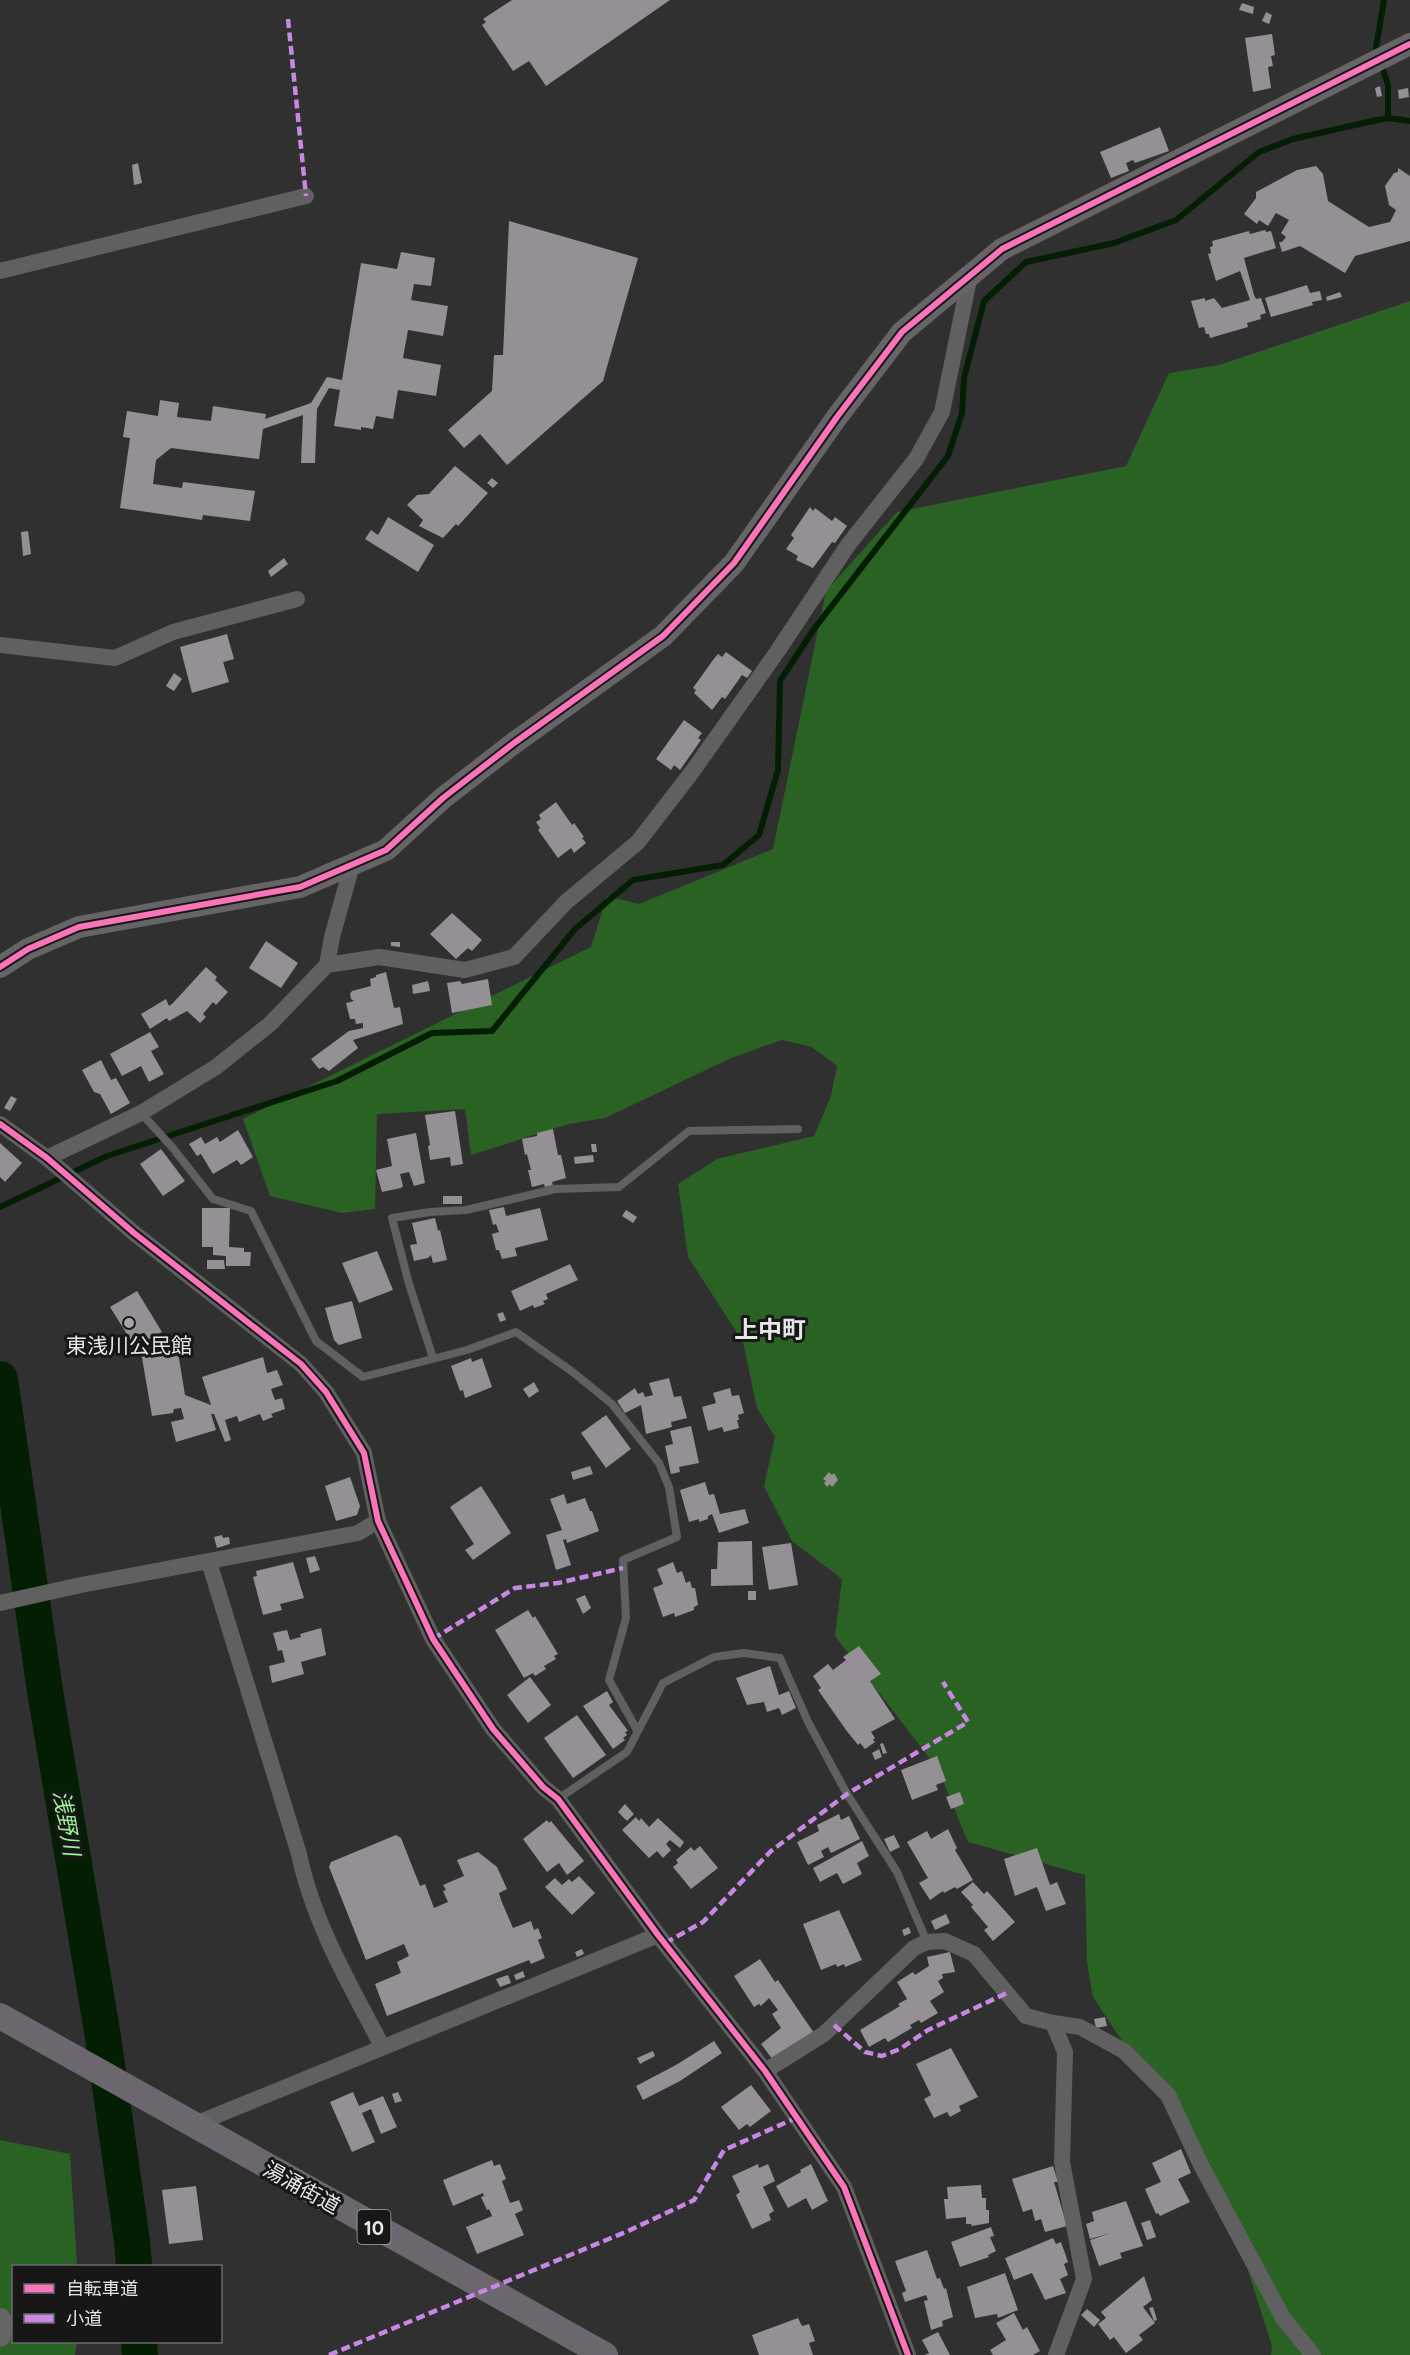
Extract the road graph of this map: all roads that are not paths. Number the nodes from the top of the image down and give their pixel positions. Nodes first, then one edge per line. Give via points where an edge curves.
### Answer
1 (1410, 44) edge
2 (306, 196) dead end
3 (0, 271) edge
4 (970, 275) junction
5 (297, 599) dead end
6 (0, 645) edge
7 (352, 865) junction
8 (327, 965) junction
9 (0, 967) edge
10 (145, 1117) junction
11 (0, 1124) edge
12 (798, 1129) dead end
13 (52, 1163) junction
14 (433, 1358) junction
15 (378, 1521) junction
16 (209, 1562) junction
17 (4, 1603) edge
18 (637, 1730) junction
19 (558, 1799) junction
20 (658, 1935) junction
21 (927, 1942) junction
22 (0, 2016) edge
23 (1053, 2023) junction
24 (382, 2046) junction
25 (765, 2071) junction
26 (193, 2125) junction
27 (0, 2319) edge
28 (0, 2336) edge
29 (605, 2355) edge
30 (908, 2355) edge
31 (1056, 2355) edge
32 (1313, 2355) edge

1 - 4 street via 1002,249
2 - 3 street
4 - 7 street via 902,332 734,563 663,636 514,743 443,798 386,850
4 - 8 street via 942,412 916,459 848,545 777,652 638,842 566,902 514,957 465,970 379,957
5 - 6 street via 173,632 115,658
7 - 8 street
7 - 9 street via 300,887 79,927 28,948
8 - 10 street via 270,1024
10 - 13 street
10 - 14 lane via 213,1199 251,1211 316,1341 363,1377
11 - 13 street
12 - 14 lane via 689,1131 619,1186 555,1189 466,1210 392,1218
13 - 15 street via 301,1364 326,1392 364,1453
14 - 18 lane via 516,1332 612,1404 659,1463 669,1486 677,1537 623,1560 626,1617 609,1680
15 - 16 street via 358,1533
15 - 19 street via 433,1639 493,1729
16 - 17 street
16 - 24 street via 305,1884 345,1976
18 - 19 lane via 627,1752
18 - 21 lane via 663,1683 684,1672 714,1657 744,1653 780,1658 808,1722 847,1794 897,1872
19 - 20 street
20 - 24 street
20 - 25 street
21 - 23 street via 945,1941 974,1954 1026,2016
21 - 25 street via 914,1948 824,2034
22 - 26 main road, 湯涌街道 / 10
23 - 31 street via 1065,2052 1062,2162 1084,2279
23 - 32 street via 1080,2027 1124,2052 1168,2095 1282,2318
24 - 26 street
25 - 30 street via 843,2187
26 - 29 main road, 湯涌街道 / 10
27 - 28 street

